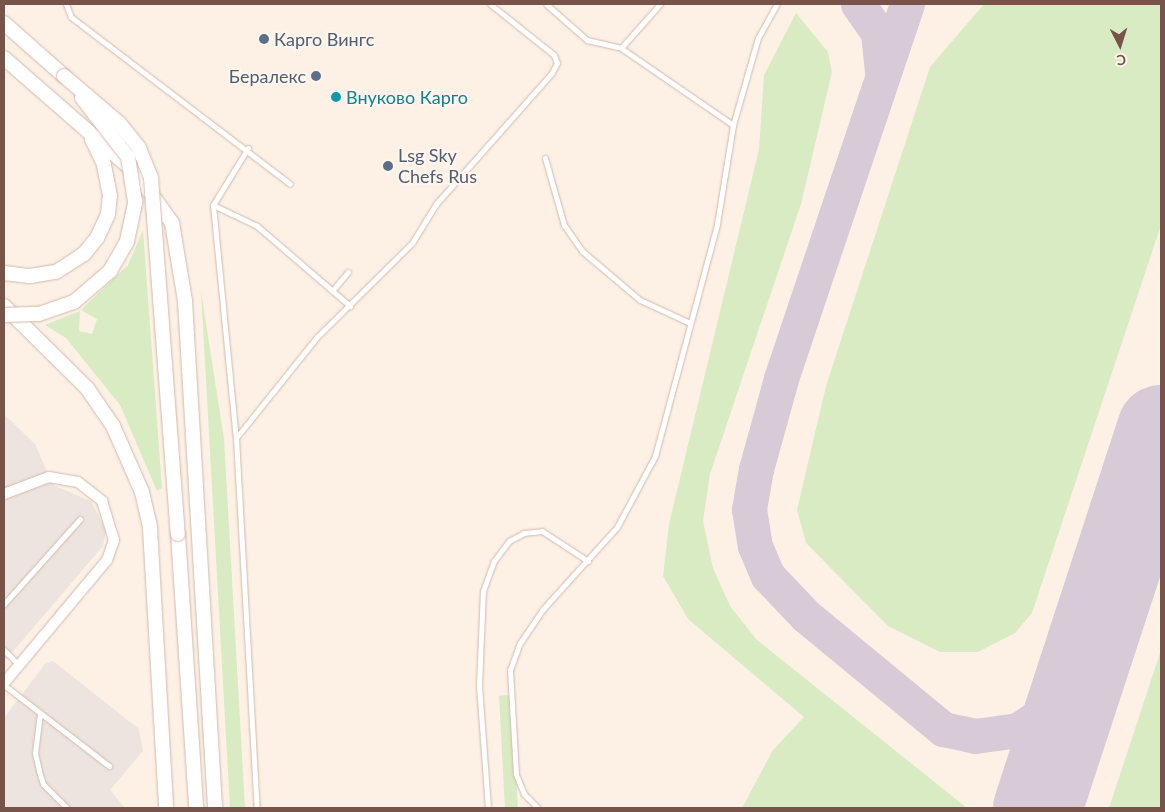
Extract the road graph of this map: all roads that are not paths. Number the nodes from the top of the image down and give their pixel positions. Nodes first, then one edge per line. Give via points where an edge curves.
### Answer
1 (66, 4) edge
2 (490, 4) edge
3 (546, 4) edge
4 (660, 4) edge
5 (777, 4) edge
6 (4, 23) edge
7 (622, 48) junction
8 (4, 58) edge
9 (64, 76) junction
10 (64, 109) junction
11 (733, 124) junction
12 (248, 148) junction
13 (545, 158) dead end
14 (290, 184) dead end
15 (212, 205) junction
16 (348, 272) dead end
17 (4, 274) edge
18 (332, 291) junction
19 (4, 306) edge
20 (350, 306) junction
21 (4, 315) edge
22 (690, 323) junction
23 (236, 438) junction
24 (4, 494) edge
25 (80, 518) dead end
26 (588, 561) junction
27 (4, 604) edge
28 (4, 650) edge
29 (19, 665) junction
30 (4, 684) edge
31 (40, 713) junction
32 (109, 766) dead end
33 (68, 808) edge
34 (166, 808) edge
35 (196, 808) edge
36 (215, 808) edge
37 (257, 808) edge
38 (488, 808) edge
39 (538, 808) edge

1 - 12 lane via 71,17
2 - 20 lane via 554,54 557,63 552,74 436,204 412,243
3 - 7 lane via 587,40
4 - 7 lane
5 - 11 lane via 758,38
6 - 9 main road
7 - 11 lane
8 - 10 main road
9 - 21 main road, bridge via 128,157 135,194 131,230 110,271 84,294 39,314
9 - 35 main road, bridge via 120,123 139,148 151,178
10 - 17 main road via 99,150 109,185 108,214 90,247 66,267 39,276
10 - 36 main road via 150,187 172,223 178,245
11 - 22 lane via 717,224
12 - 14 lane
12 - 15 lane
13 - 22 lane via 564,225 582,251 640,300
15 - 18 lane via 257,226
15 - 23 lane
16 - 18 lane
18 - 20 lane
19 - 34 main road via 87,388 112,426 142,492 150,528
20 - 23 lane via 316,338
22 - 26 lane via 655,456 617,527
23 - 37 lane
24 - 29 street via 38,479 68,478 86,486 102,501 114,531 107,560
25 - 27 lane
26 - 38 lane via 542,531 524,533 510,541 494,561 483,591 480,685
26 - 39 lane via 543,609 520,643 510,670 516,774 524,794
28 - 29 lane
29 - 30 street
30 - 31 lane
31 - 32 lane
31 - 33 lane via 35,753 38,770 43,784

